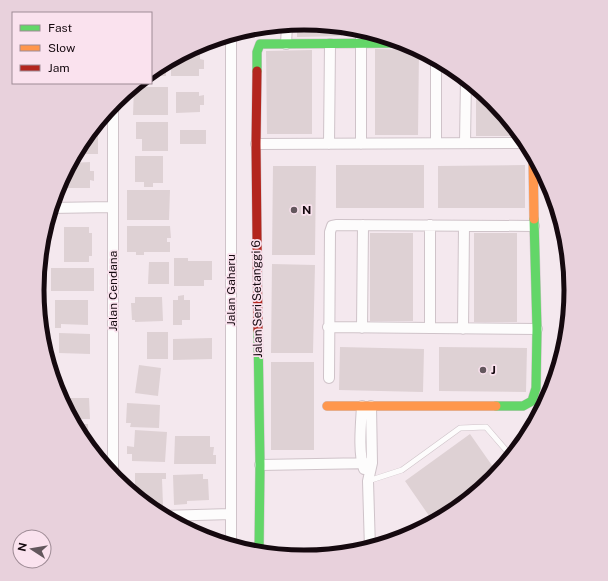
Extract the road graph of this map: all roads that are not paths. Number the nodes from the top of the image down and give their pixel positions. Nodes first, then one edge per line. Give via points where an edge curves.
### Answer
1 (287, 31) edge
2 (361, 36) edge
3 (231, 41) edge
4 (386, 43) edge
5 (286, 44) junction
6 (330, 44) junction
7 (361, 44) junction
8 (436, 66) edge
9 (466, 86) edge
10 (113, 114) edge
11 (436, 143) junction
12 (465, 143) junction
13 (519, 143) edge
14 (256, 144) junction
15 (329, 144) junction
16 (361, 144) junction
17 (533, 166) edge
18 (112, 207) junction
19 (57, 208) edge
20 (363, 225) junction
21 (430, 225) junction
22 (464, 226) junction
23 (534, 226) junction
24 (328, 327) junction
25 (362, 328) junction
26 (430, 328) junction
27 (464, 329) junction
28 (537, 329) junction
29 (329, 378) dead end
30 (327, 406) dead end
31 (366, 406) junction
32 (508, 452) edge
33 (366, 463) junction
34 (260, 465) junction
35 (113, 467) edge
36 (368, 481) junction
37 (231, 514) junction
38 (173, 516) edge
39 (231, 540) edge
40 (370, 542) edge
41 (259, 547) edge

1 - 5 street
2 - 7 street
3 - 37 street, Jalan Gaharu
4 - 7 street
5 - 6 street
5 - 14 street, Jalan Seri Setanggi 6 via 260,44 257,52
6 - 7 street
6 - 15 street
7 - 16 street
8 - 11 street
9 - 12 street
10 - 18 street, Jalan Cendana
11 - 12 street
11 - 16 street
12 - 13 street
14 - 15 street
14 - 34 street, Jalan Seri Setanggi 6
15 - 16 street
17 - 23 street
18 - 19 street
18 - 35 street, Jalan Cendana
20 - 21 street
20 - 24 street via 332,226
20 - 25 street
21 - 22 street
21 - 26 street
22 - 23 street
22 - 27 street
23 - 28 street
24 - 25 street
24 - 29 street
25 - 26 street
26 - 27 street
27 - 28 street
28 - 31 street via 536,388 532,401 522,406
30 - 31 street
31 - 33 street via 361,442
32 - 36 lane via 486,427 460,428 402,470
33 - 34 street
33 - 36 street
34 - 41 street, Jalan Seri Setanggi 6
36 - 40 street
37 - 38 street
37 - 39 street, Jalan Gaharu

